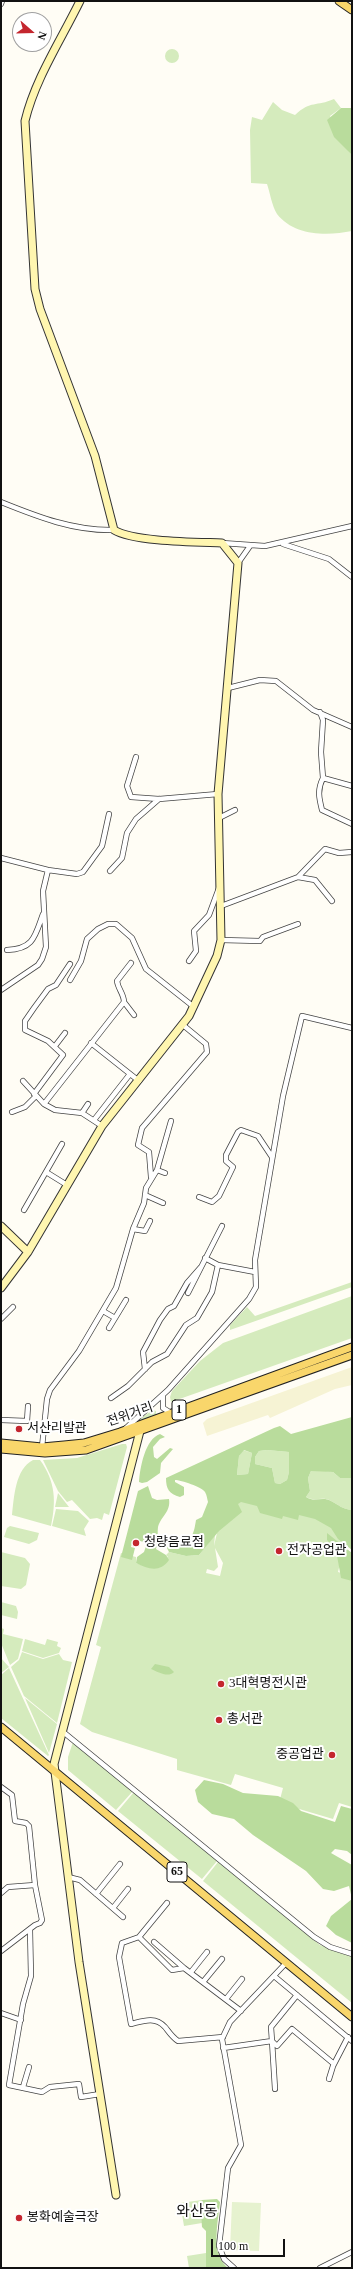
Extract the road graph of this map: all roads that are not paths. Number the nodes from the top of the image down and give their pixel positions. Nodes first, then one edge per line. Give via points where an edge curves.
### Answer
1 (2, 1) edge
2 (80, 1) edge
3 (338, 1) edge
4 (1, 4) edge
5 (352, 10) edge
6 (1, 502) edge
7 (352, 526) edge
8 (114, 530) junction
9 (222, 543) junction
10 (281, 543) junction
11 (250, 546) junction
12 (238, 563) junction
13 (352, 577) edge
14 (228, 688) junction
15 (320, 712) junction
16 (352, 727) edge
17 (136, 757) dead end
18 (323, 778) junction
19 (352, 786) edge
20 (218, 794) junction
21 (158, 800) junction
22 (235, 810) dead end
23 (109, 814) dead end
24 (219, 818) junction
25 (352, 824) edge
26 (352, 852) edge
27 (1, 858) edge
28 (48, 870) junction
29 (110, 871) dead end
30 (298, 877) junction
31 (221, 884) junction
32 (332, 901) dead end
33 (221, 906) junction
34 (44, 913) junction
35 (298, 924) dead end
36 (221, 940) junction
37 (8, 950) dead end
38 (188, 960) dead end
39 (130, 963) dead end
40 (70, 964) dead end
41 (70, 980) dead end
42 (1, 990) edge
43 (124, 1002) junction
44 (194, 1007) junction
45 (134, 1015) dead end
46 (183, 1025) junction
47 (352, 1028) edge
48 (65, 1034) dead end
49 (91, 1044) junction
50 (54, 1046) junction
51 (130, 1074) junction
52 (23, 1081) dead end
53 (139, 1081) junction
54 (35, 1095) junction
55 (44, 1104) junction
56 (88, 1104) dead end
57 (12, 1112) dead end
58 (82, 1112) junction
59 (94, 1120) junction
60 (171, 1121) dead end
61 (102, 1126) junction
62 (62, 1144) dead end
63 (272, 1157) junction
64 (157, 1170) junction
65 (46, 1172) junction
66 (166, 1173) dead end
67 (152, 1177) junction
68 (67, 1185) junction
69 (145, 1195) junction
70 (198, 1197) dead end
71 (163, 1202) dead end
72 (24, 1210) dead end
73 (150, 1221) dead end
74 (1, 1226) edge
75 (222, 1226) dead end
76 (132, 1229) junction
77 (28, 1252) junction
78 (205, 1258) junction
79 (218, 1265) junction
80 (201, 1267) junction
81 (255, 1272) junction
82 (2, 1285) edge
83 (188, 1293) dead end
84 (126, 1300) dead end
85 (13, 1307) dead end
86 (103, 1311) junction
87 (115, 1318) junction
88 (1, 1319) edge
89 (109, 1328) dead end
90 (352, 1347) edge
91 (352, 1355) edge
92 (145, 1369) junction
93 (163, 1396) junction
94 (111, 1398) dead end
95 (28, 1406) dead end
96 (172, 1413) junction
97 (1, 1420) edge
98 (140, 1431) junction
99 (120, 1432) junction
100 (1, 1444) edge
101 (42, 1447) junction
102 (1, 1449) edge
103 (1, 1727) edge
104 (62, 1731) junction
105 (54, 1771) junction
106 (1, 1787) edge
107 (120, 1864) dead end
108 (68, 1877) junction
109 (35, 1885) junction
110 (128, 1889) dead end
111 (1, 1892) edge
112 (96, 1894) junction
113 (167, 1903) dead end
114 (113, 1908) junction
115 (123, 1917) dead end
116 (30, 1930) junction
117 (139, 1937) junction
118 (154, 1942) dead end
119 (1, 1951) edge
120 (207, 1952) dead end
121 (352, 1954) edge
122 (222, 1959) dead end
123 (286, 1963) junction
124 (184, 1968) junction
125 (191, 1972) junction
126 (274, 1976) junction
127 (242, 1978) dead end
128 (203, 1982) junction
129 (297, 1995) junction
130 (226, 1999) junction
131 (241, 2011) junction
132 (1, 2013) edge
133 (352, 2018) edge
134 (21, 2020) junction
135 (222, 2037) junction
136 (348, 2037) junction
137 (272, 2041) junction
138 (352, 2041) edge
139 (223, 2048) junction
140 (334, 2064) junction
141 (29, 2067) dead end
142 (329, 2079) dead end
143 (23, 2087) junction
144 (275, 2089) dead end
145 (100, 2094) junction
146 (116, 2195) dead end
147 (352, 2252) edge
148 (234, 2268) edge
149 (320, 2268) edge

1 - 4 street
2 - 8 street via 28,108 24,132 37,298 95,456
3 - 5 main road
6 - 8 street via 57,523 93,530
7 - 10 street
8 - 9 street via 124,535 147,538
9 - 11 street
9 - 12 street
10 - 11 street
10 - 13 street via 328,559
11 - 12 street
12 - 14 street
14 - 15 street via 260,680 276,682 308,707
14 - 20 street
15 - 16 street
15 - 18 street via 323,720
17 - 21 street via 129,778 129,794 135,798
18 - 19 street
18 - 25 street via 319,786 322,810
20 - 21 street
20 - 24 street
21 - 29 street via 136,819 127,834 122,858
22 - 24 street
23 - 28 street via 102,846 83,872 77,874
24 - 31 street
26 - 30 street via 339,854 325,849
27 - 28 street
28 - 34 street via 43,891
30 - 32 street via 315,880
30 - 33 street
31 - 33 street
31 - 38 street via 209,915 194,931 196,951
33 - 36 street
34 - 37 street via 30,944 21,950
34 - 42 street via 46,947 42,958 38,965
35 - 36 street via 263,937 260,941
36 - 44 street via 217,956
39 - 43 street via 117,981
40 - 50 street via 56,985 48,989 24,1026 30,1034 48,1040
41 - 44 street via 81,961 87,940 103,926 116,924 132,938 146,969
43 - 45 street
43 - 49 street
44 - 46 street
46 - 53 street
46 - 67 street via 208,1048 142,1128 138,1145 149,1152
47 - 63 street via 302,1016
48 - 50 street
49 - 51 street
49 - 55 street
50 - 54 street via 63,1055
51 - 53 street
51 - 59 street
52 - 54 street
53 - 61 street
54 - 55 street
54 - 57 street via 25,1107
55 - 58 street via 55,1110
56 - 58 street
58 - 59 street
59 - 61 street
60 - 64 street
61 - 68 street
62 - 65 street
63 - 70 street via 258,1136 241,1130 226,1155 226,1161 232,1167 219,1196 212,1202
63 - 81 street
64 - 66 street
64 - 67 street
65 - 68 street
65 - 72 street
67 - 69 street
68 - 77 street
69 - 71 street
69 - 76 street
73 - 76 street via 145,1231
74 - 77 street
75 - 78 street
76 - 86 street via 116,1288
77 - 82 street
78 - 79 street
78 - 80 street
79 - 81 street
79 - 92 street via 212,1292 197,1318 186,1325 167,1354
80 - 83 street
80 - 92 street via 187,1283 174,1306 168,1309 160,1320 143,1352
81 - 93 street via 256,1287 249,1299
84 - 87 street
85 - 88 street
86 - 87 street
86 - 101 street via 79,1351 50,1390
87 - 89 street
90 - 96 main road, 전위거리 / 1
91 - 98 main road, 전위거리 / 1
92 - 94 street
93 - 96 street via 163,1408
93 - 99 street
95 - 97 street via 27,1422
96 - 99 main road, 전위거리 / 1
98 - 102 main road, 전위거리 / 1 via 86,1450 45,1453
98 - 104 street
99 - 101 main road, 전위거리 / 1 via 84,1443
100 - 101 main road, 전위거리 / 1
103 - 105 main road, 65
104 - 105 street
104 - 121 street via 314,1937 330,1947
105 - 108 street
105 - 123 main road, 65
106 - 109 street via 12,1795 15,1821 29,1826
107 - 112 street
108 - 112 street via 80,1880
108 - 145 street
109 - 111 street via 8,1887
109 - 116 street via 42,1920
110 - 114 street
112 - 114 street
113 - 117 street
114 - 115 street
116 - 119 street
116 - 134 street via 31,1976
117 - 124 street via 172,1970
117 - 135 street via 122,1943 119,1958 131,2024 150,2019 164,2025 172,2038 178,2041
118 - 124 street
120 - 125 street
122 - 128 street
123 - 126 street
123 - 133 main road, 65
124 - 125 street
125 - 128 street
126 - 129 street
126 - 131 street
127 - 130 street
128 - 130 street
129 - 136 street
129 - 137 street via 271,2027
130 - 131 street
131 - 135 street via 230,2022
132 - 134 street
134 - 143 street via 9,2085
135 - 139 street
136 - 138 street
136 - 140 street
137 - 139 street
137 - 140 street via 277,2046 292,2029
137 - 144 street
139 - 148 street via 241,2145 228,2168 219,2246 224,2258
140 - 142 street
141 - 143 street
143 - 145 street via 42,2092 50,2087 79,2084 81,2097
145 - 146 street
147 - 149 street

